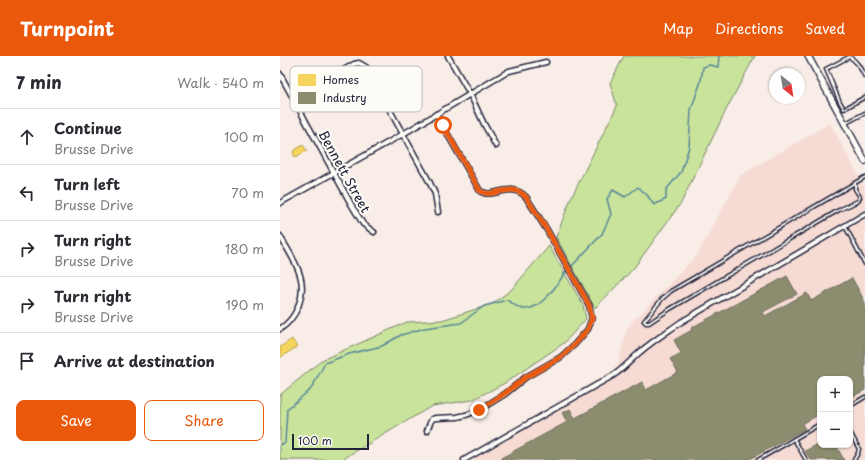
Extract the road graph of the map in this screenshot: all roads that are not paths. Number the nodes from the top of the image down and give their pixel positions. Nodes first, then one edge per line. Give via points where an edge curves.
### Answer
1 (448, 56) edge
2 (808, 56) edge
3 (546, 62) dead end
4 (351, 66) edge
5 (364, 66) edge
6 (280, 74) edge
7 (865, 77) edge
8 (290, 92) edge
9 (470, 94) junction
10 (865, 97) edge
11 (840, 102) junction
12 (834, 105) junction
13 (301, 112) edge
14 (391, 112) edge
15 (865, 113) edge
16 (436, 114) junction
17 (845, 124) junction
18 (403, 134) junction
19 (496, 146) dead end
20 (865, 161) edge
21 (334, 172) junction
22 (865, 177) edge
23 (855, 183) junction
24 (280, 203) edge
25 (438, 212) dead end
26 (865, 214) edge
27 (845, 226) junction
28 (374, 232) dead end
29 (280, 236) edge
30 (865, 264) edge
31 (280, 329) edge
32 (865, 398) edge
33 (853, 404) edge
34 (817, 426) edge
35 (427, 431) dead end
36 (853, 438) edge
37 (794, 439) junction
38 (464, 460) edge
39 (758, 460) edge
40 (806, 460) edge
41 (854, 460) edge

1 - 9 street
2 - 12 main road
3 - 9 street via 509,71
4 - 5 street via 359,63
6 - 8 street, Bennett Street
7 - 11 lane via 856,61 849,57 826,69
9 - 16 street
9 - 19 street
10 - 11 lane via 844,109
11 - 12 lane
12 - 17 main road
13 - 21 street, Bennett Street
14 - 18 street
15 - 17 lane
16 - 18 street
16 - 35 street via 482,193 514,190 526,197 589,305 592,318 588,329 561,357 526,377 479,410 457,417 432,419
17 - 20 main road
18 - 21 street
18 - 25 street via 435,194
21 - 24 street
21 - 28 street, Bennett Street via 363,224
22 - 23 lane
23 - 23 lane via 855,189 860,197 858,201 649,323 644,321 662,298 671,291
26 - 27 street
27 - 30 lane
27 - 38 street via 681,322 614,375
29 - 31 street via 300,275 302,289 295,313
32 - 33 lane
34 - 37 lane
36 - 41 lane via 859,449
37 - 39 lane
37 - 40 lane

